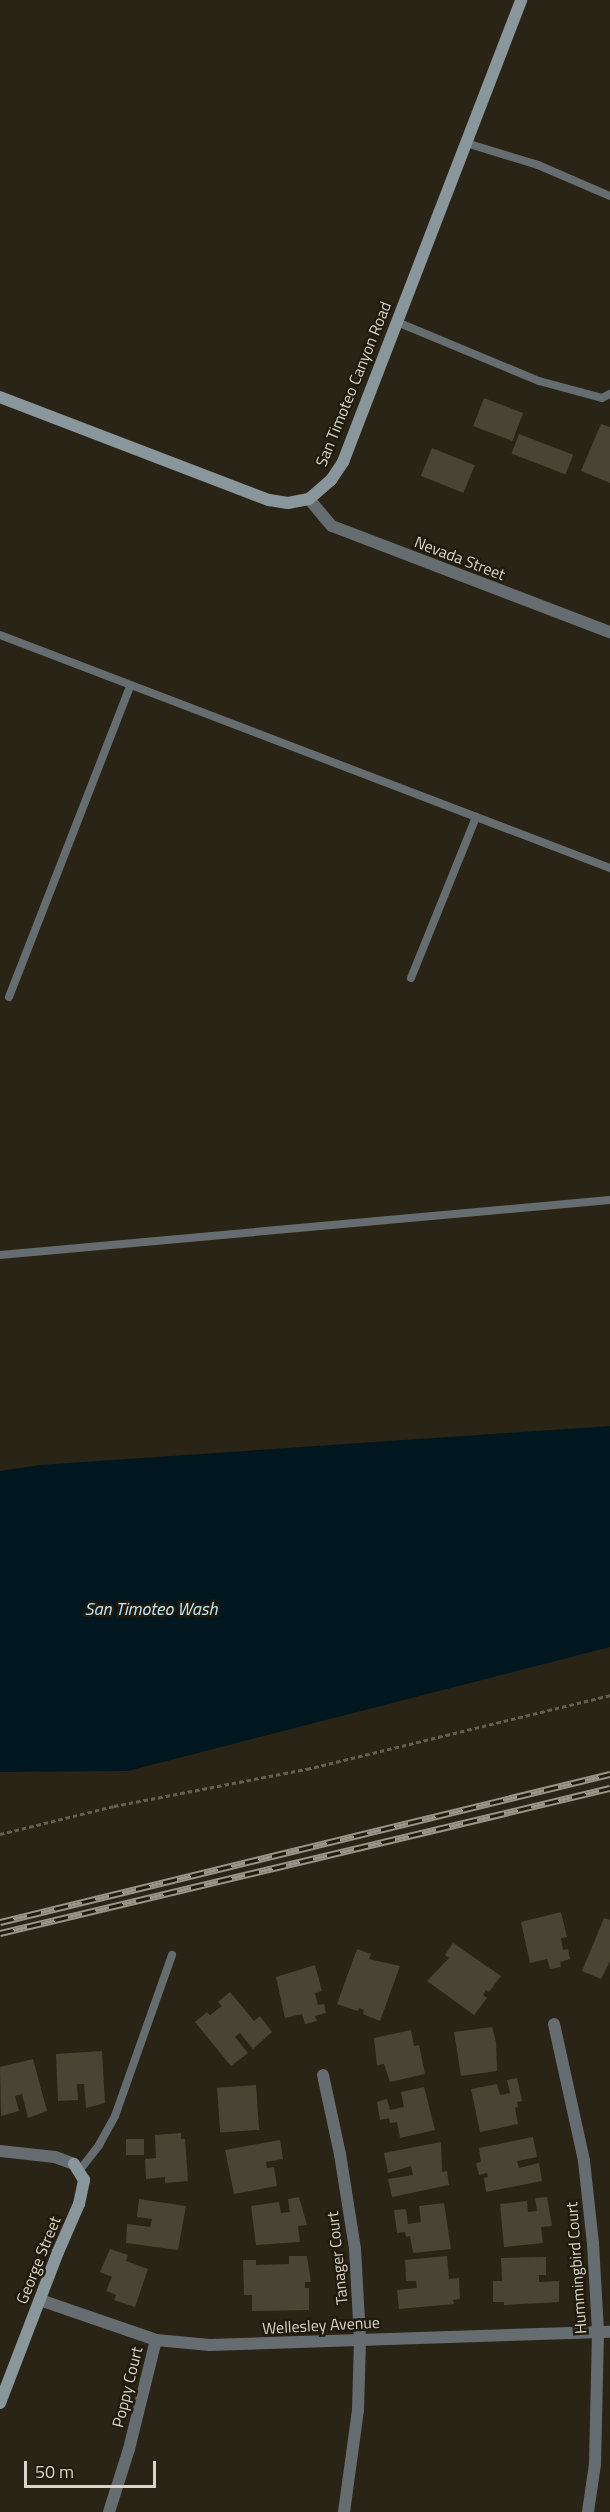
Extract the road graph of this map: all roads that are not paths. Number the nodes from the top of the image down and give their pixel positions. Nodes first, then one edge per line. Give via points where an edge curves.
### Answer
1 (521, 0) edge
2 (466, 143) junction
3 (610, 196) edge
4 (397, 322) junction
5 (610, 394) edge
6 (0, 397) edge
7 (309, 500) junction
8 (610, 632) edge
9 (0, 635) edge
10 (130, 686) junction
11 (476, 817) junction
12 (610, 868) edge
13 (411, 978) dead end
14 (9, 997) dead end
15 (610, 1200) edge
16 (0, 1255) edge
17 (172, 1955) dead end
18 (554, 2024) dead end
19 (323, 2075) dead end
20 (0, 2151) edge
21 (77, 2168) junction
22 (40, 2300) junction
23 (604, 2332) edge
24 (360, 2339) junction
25 (156, 2340) junction
26 (0, 2403) edge
27 (110, 2512) edge
28 (344, 2512) edge
29 (588, 2512) edge

1 - 2 main road, San Timoteo Canyon Road
2 - 3 lane via 538,165
2 - 4 main road, San Timoteo Canyon Road
4 - 5 lane via 539,381 602,398
4 - 7 main road, San Timoteo Canyon Road via 343,462 331,480
6 - 7 main road via 269,500
7 - 8 street, Nevada Street via 332,526
9 - 10 lane
10 - 11 lane
10 - 14 lane
11 - 12 lane
11 - 13 lane
15 - 16 lane
17 - 21 lane via 115,2116 99,2145
18 - 23 street, Hummingbird Court via 584,2161
19 - 24 street, Tanager Court via 355,2249
20 - 21 street via 56,2157
21 - 22 main road, George Street via 84,2180 79,2204
22 - 25 street, Wellesley Avenue
22 - 26 main road, George Street
23 - 24 street, Wellesley Avenue
23 - 29 street, Hummingbird Court
24 - 25 street, Wellesley Avenue via 253,2345
24 - 28 street, Tanager Court via 358,2410
25 - 27 street, Poppy Court

